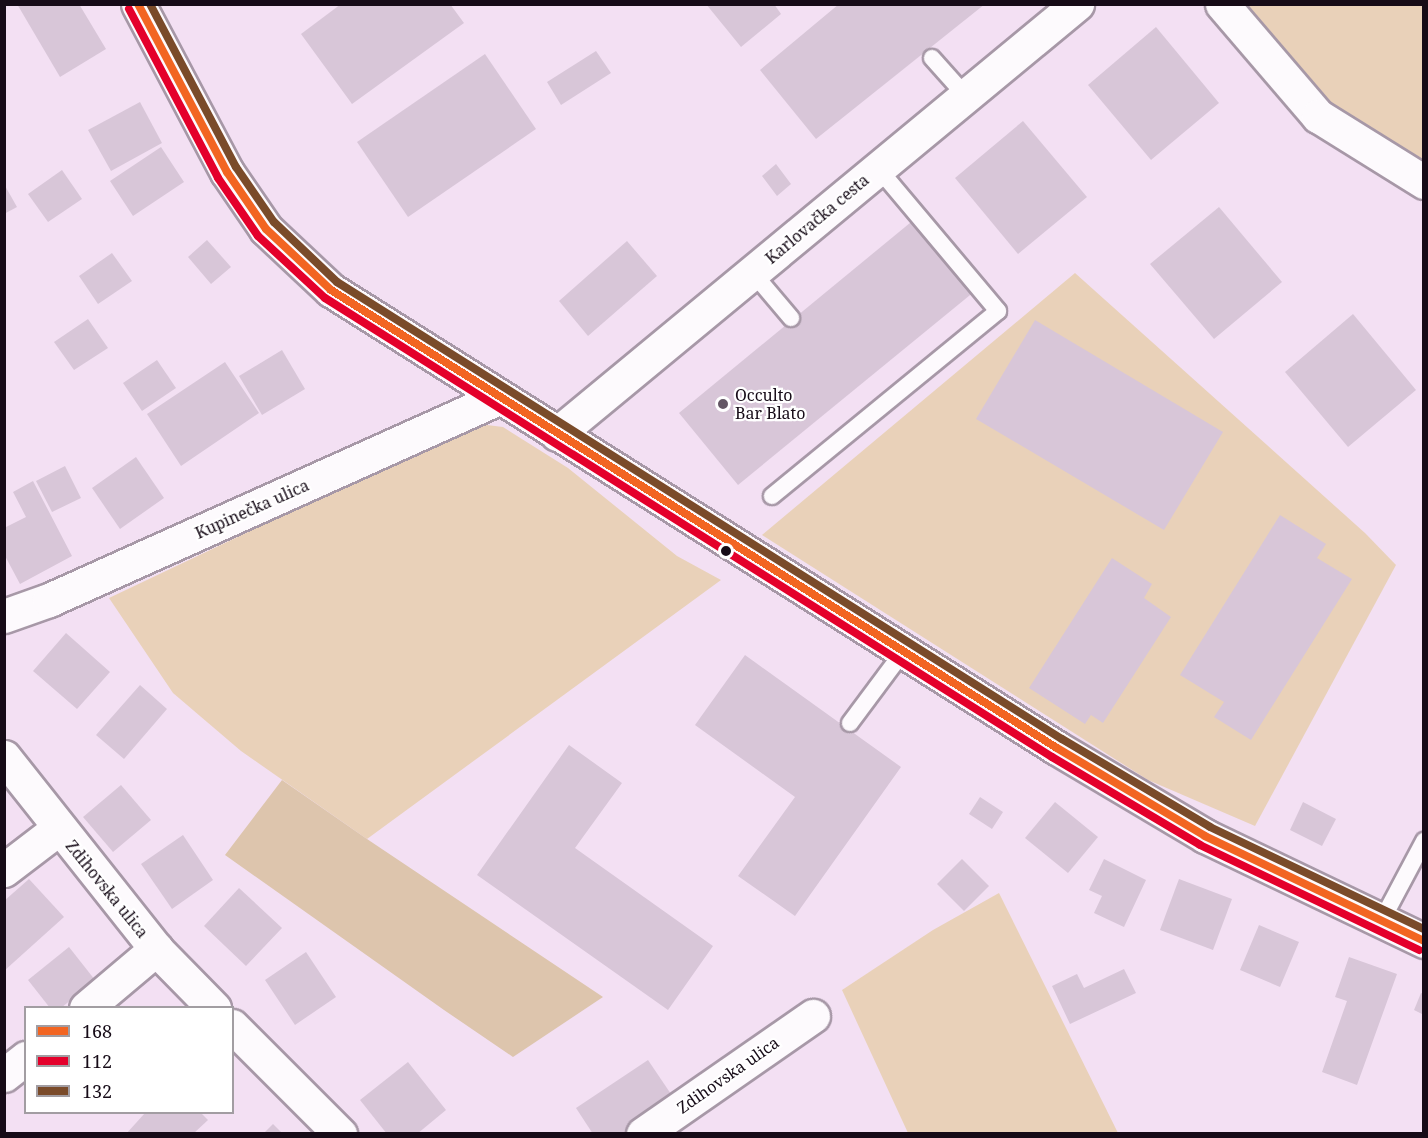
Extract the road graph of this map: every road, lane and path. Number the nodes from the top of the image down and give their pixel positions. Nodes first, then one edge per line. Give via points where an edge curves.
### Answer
1 (138, 4) edge
2 (1077, 4) edge
3 (1222, 4) edge
4 (932, 58) dead end
5 (966, 96) junction
6 (879, 169) junction
7 (1424, 182) edge
8 (753, 273) junction
9 (790, 318) dead end
10 (498, 398) junction
11 (557, 434) junction
12 (771, 496) dead end
13 (4, 616) edge
14 (903, 652) junction
15 (850, 723) dead end
16 (4, 757) edge
17 (59, 828) junction
18 (1424, 842) edge
19 (4, 870) edge
20 (1382, 922) junction
21 (1424, 941) edge
22 (156, 949) junction
23 (88, 1006) edge
24 (212, 1006) edge
25 (813, 1016) dead end
26 (234, 1028) edge
27 (24, 1060) edge
28 (4, 1075) edge
29 (340, 1134) edge
30 (643, 1134) edge

1 - 10 street via 227,172 266,229 331,290
2 - 5 street, Karlovačka cesta
3 - 7 street via 1318,116
4 - 5 lane
5 - 6 street, Karlovačka cesta
6 - 8 street, Karlovačka cesta
6 - 12 lane via 998,311
8 - 9 lane
8 - 11 street, Karlovačka cesta
10 - 11 street
10 - 13 street, Kupinečka ulica via 49,600
11 - 14 street
14 - 15 lane
14 - 20 street via 1205,836
16 - 17 street, Zdihovska ulica
17 - 19 street, Zdihovska ulica
17 - 22 street, Zdihovska ulica
18 - 20 lane
20 - 21 street
22 - 23 street, Zdihovska ulica
22 - 24 street, Zdihovska ulica
25 - 30 street, Zdihovska ulica
26 - 29 street
27 - 28 street

